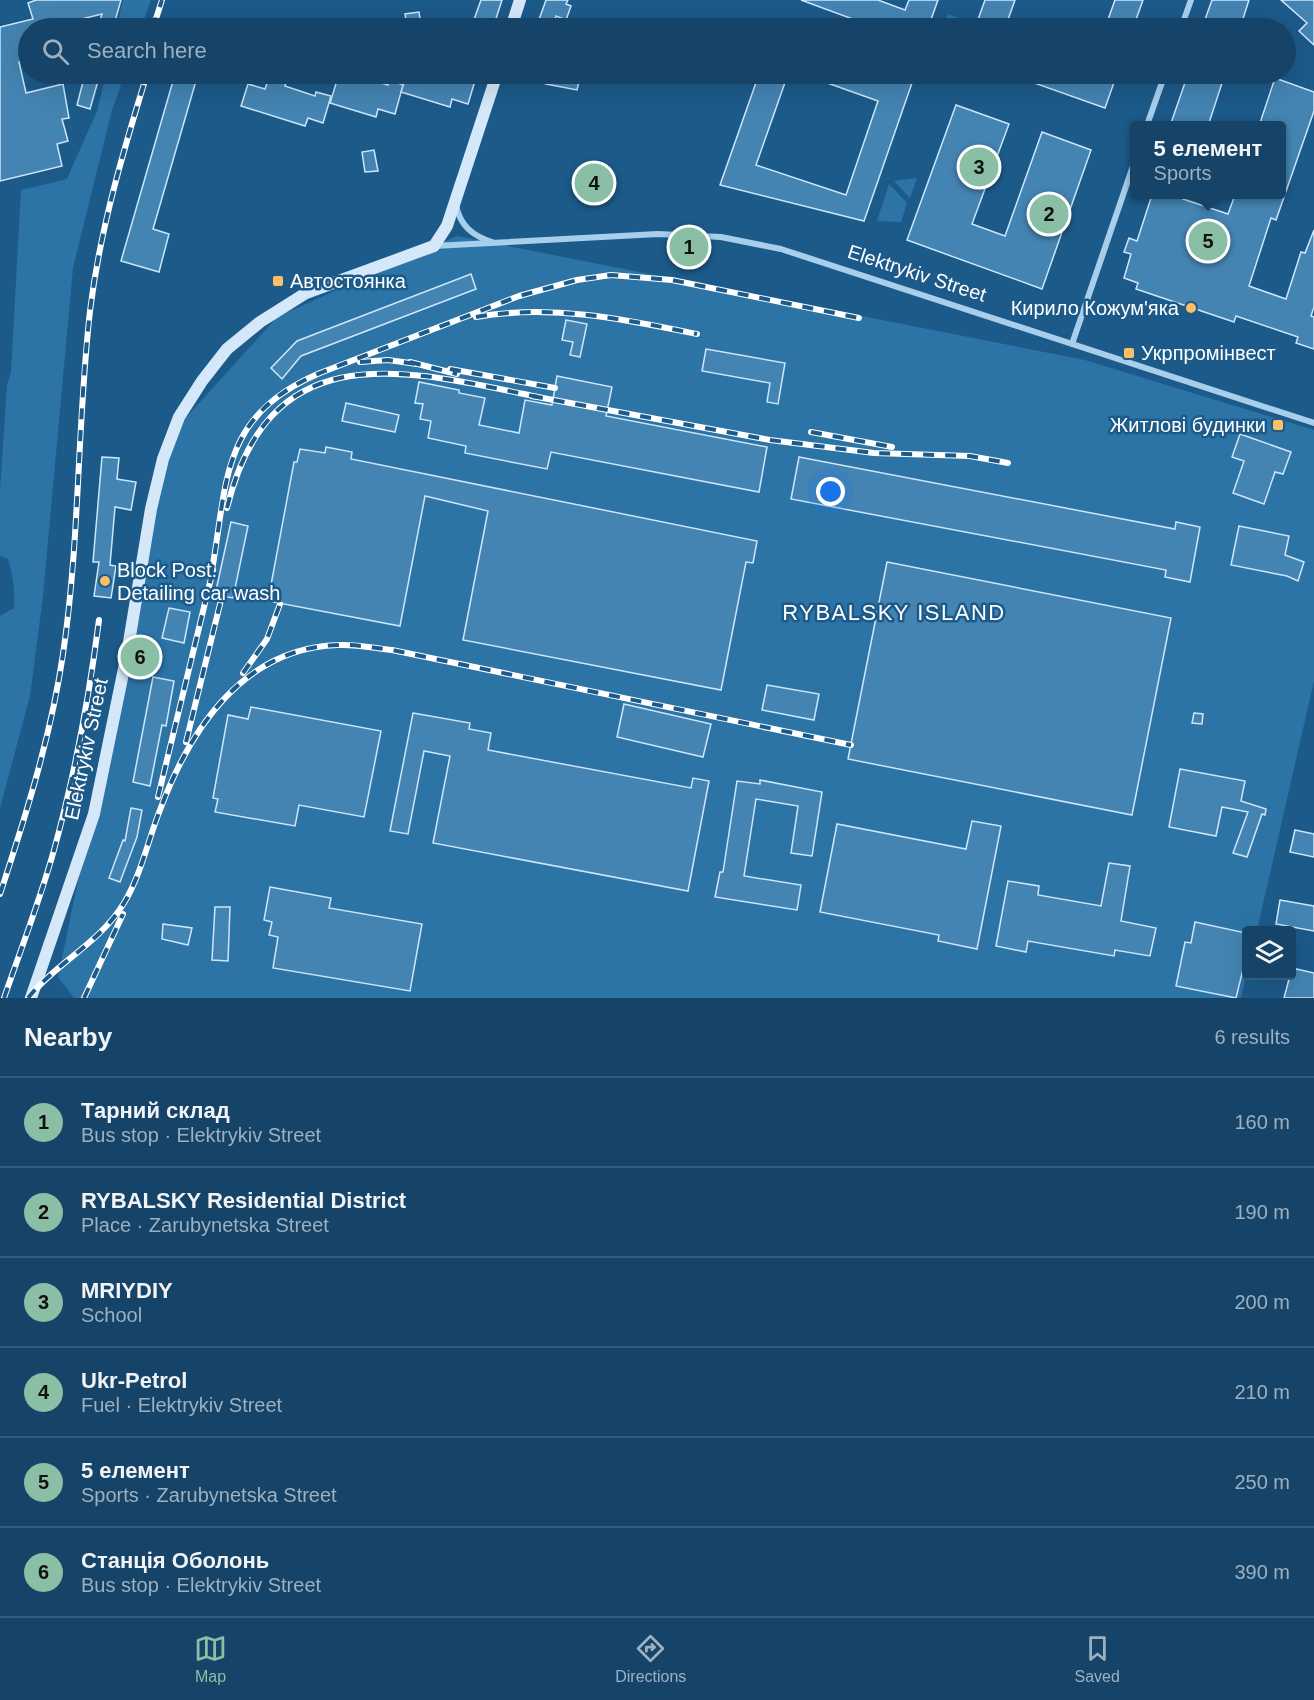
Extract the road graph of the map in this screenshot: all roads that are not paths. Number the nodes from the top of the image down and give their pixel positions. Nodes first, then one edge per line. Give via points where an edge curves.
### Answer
1 (519, 0) edge
2 (1191, 0) edge
3 (514, 18) edge
4 (1185, 18) edge
5 (493, 84) edge
6 (1162, 84) edge
7 (1150, 121) edge
8 (1130, 175) edge
9 (456, 201) junction
10 (496, 243) junction
11 (434, 246) junction
12 (1072, 344) junction
13 (1314, 423) edge
14 (31, 998) edge

1 - 3 street
2 - 4 street
5 - 9 street
6 - 7 street
8 - 12 street
9 - 10 street, Elektrykiv Street via 459,217 467,229
9 - 11 street
10 - 11 street, Elektrykiv Street
10 - 12 street, Elektrykiv Street via 625,234 721,237 781,249
11 - 14 street, Elektrykiv Street via 306,293 260,322 227,349 179,417 152,501 127,654 94,814
12 - 13 street, Elektrykiv Street

